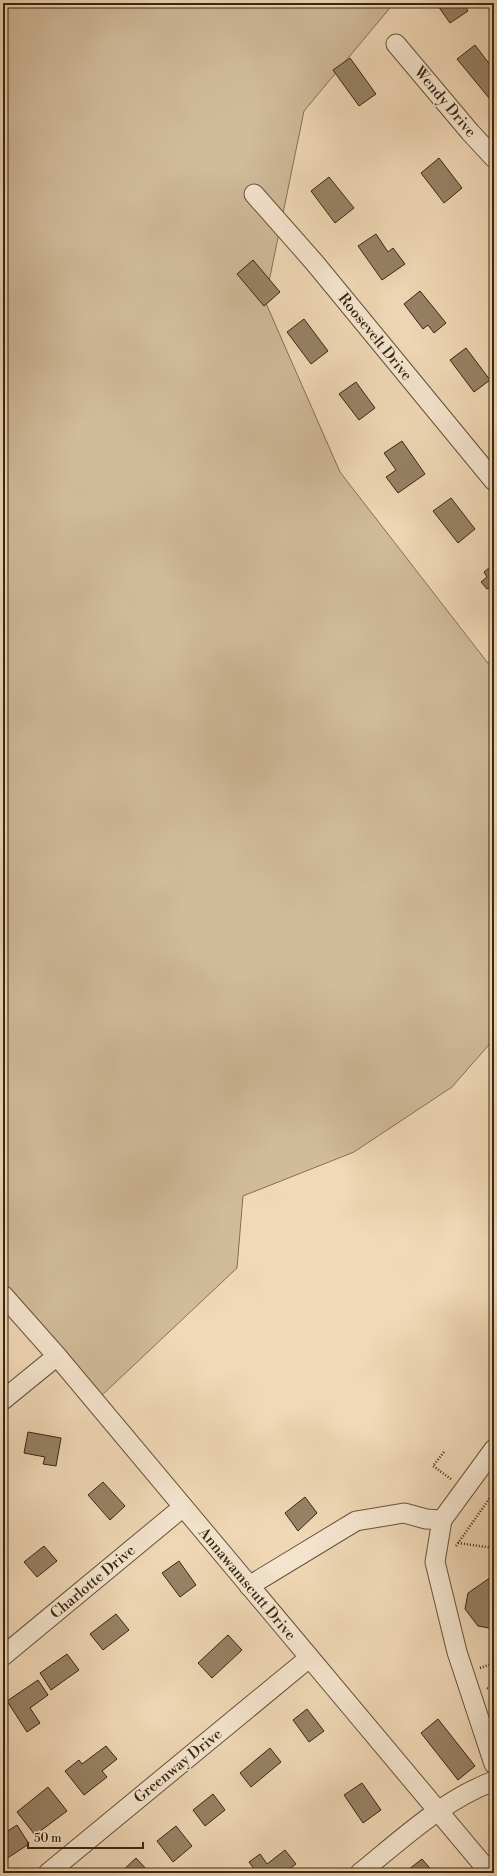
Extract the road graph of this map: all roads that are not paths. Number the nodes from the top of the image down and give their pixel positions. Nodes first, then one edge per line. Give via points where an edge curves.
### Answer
1 (396, 44) dead end
2 (494, 158) edge
3 (254, 194) dead end
4 (494, 481) edge
5 (3, 1295) edge
6 (57, 1356) junction
7 (3, 1400) edge
8 (494, 1449) edge
9 (183, 1507) junction
10 (442, 1520) junction
11 (249, 1586) junction
12 (3, 1656) edge
13 (309, 1658) junction
14 (494, 1764) edge
15 (494, 1781) edge
16 (437, 1810) junction
17 (48, 1873) edge
18 (360, 1873) edge
19 (490, 1873) edge

1 - 2 street, Wendy Drive
3 - 4 street, Roosevelt Drive via 314,262
5 - 6 street, Annawamscutt Drive
6 - 7 street
6 - 9 street, Annawamscutt Drive
8 - 10 street
9 - 11 street, Annawamscutt Drive
9 - 12 street, Charlotte Drive
10 - 11 street via 404,1513 356,1521
10 - 14 street via 434,1562 457,1652
11 - 13 street, Annawamscutt Drive
13 - 16 street, Annawamscutt Drive
13 - 17 street, Greenway Drive
15 - 16 street via 469,1791
16 - 18 street
16 - 19 street, Annawamscutt Drive

